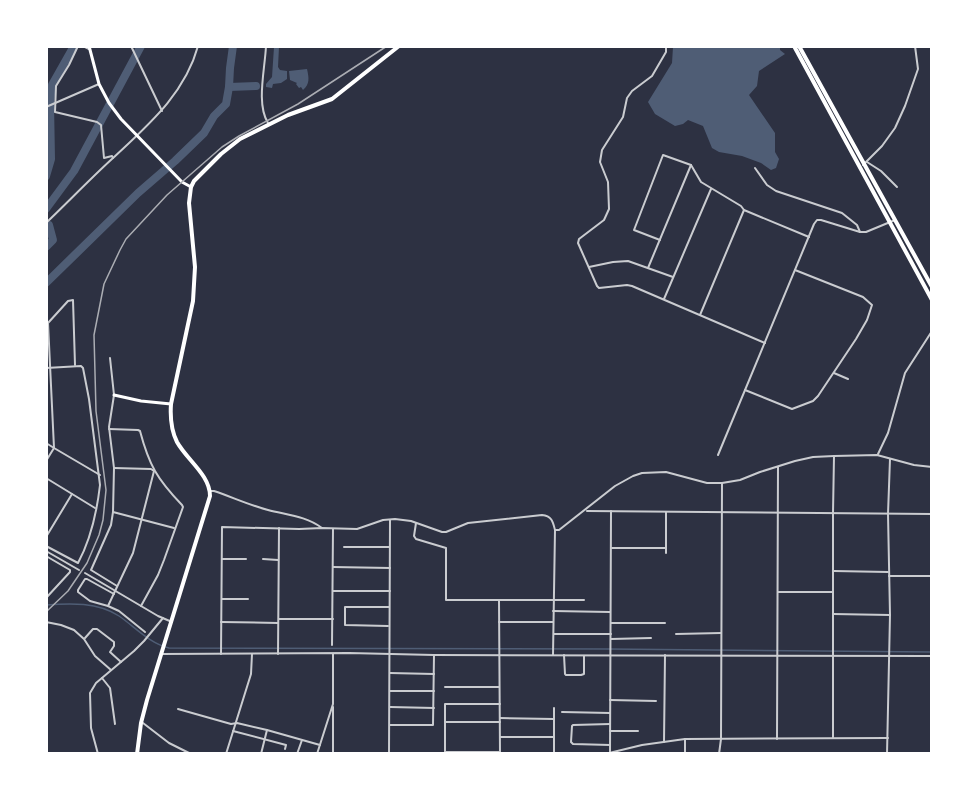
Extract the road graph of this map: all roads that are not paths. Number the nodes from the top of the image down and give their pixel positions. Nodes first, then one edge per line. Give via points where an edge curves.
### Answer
1 (80, 46) edge
2 (131, 46) edge
3 (198, 46) edge
4 (266, 46) edge
5 (399, 46) edge
6 (666, 46) edge
7 (794, 46) edge
8 (799, 46) edge
9 (915, 46) edge
10 (89, 48) edge
11 (46, 82) edge
12 (99, 84) junction
13 (47, 88) edge
14 (55, 103) junction
15 (47, 107) edge
16 (162, 111) junction
17 (270, 125) junction
18 (137, 136) junction
19 (46, 151) edge
20 (113, 158) junction
21 (864, 164) junction
22 (691, 165) junction
23 (755, 168) dead end
24 (191, 187) junction
25 (897, 187) dead end
26 (711, 189) junction
27 (744, 210) junction
28 (892, 221) junction
29 (46, 222) edge
30 (860, 232) junction
31 (809, 237) junction
32 (660, 240) junction
33 (589, 267) junction
34 (648, 268) junction
35 (795, 270) junction
36 (673, 278) junction
37 (929, 285) edge
38 (664, 299) junction
39 (932, 300) edge
40 (700, 315) junction
41 (932, 332) edge
42 (765, 343) junction
43 (110, 358) dead end
44 (75, 365) junction
45 (48, 368) edge
46 (834, 373) junction
47 (848, 379) dead end
48 (745, 390) junction
49 (114, 395) junction
50 (171, 404) junction
51 (109, 429) junction
52 (46, 443) edge
53 (54, 448) junction
54 (718, 455) dead end
55 (877, 455) junction
56 (834, 456) junction
57 (890, 459) junction
58 (46, 461) edge
59 (778, 467) junction
60 (932, 467) edge
61 (114, 468) junction
62 (154, 471) junction
63 (100, 475) junction
64 (46, 478) edge
65 (722, 483) junction
66 (210, 490) junction
67 (72, 494) junction
68 (96, 508) junction
69 (585, 510) junction
70 (113, 512) junction
71 (611, 512) junction
72 (666, 512) junction
73 (723, 512) junction
74 (778, 513) junction
75 (833, 513) junction
76 (888, 514) junction
77 (932, 514) edge
78 (141, 520) junction
79 (390, 520) junction
80 (416, 523) junction
81 (176, 528) junction
82 (279, 528) junction
83 (322, 528) junction
84 (333, 529) junction
85 (555, 530) junction
86 (46, 537) edge
87 (46, 546) edge
88 (344, 547) dead end
89 (390, 547) junction
90 (612, 548) junction
91 (666, 548) junction
92 (46, 551) edge
93 (666, 553) dead end
94 (46, 556) edge
95 (222, 559) junction
96 (246, 559) dead end
97 (263, 559) dead end
98 (278, 560) junction
99 (333, 567) junction
100 (390, 568) junction
101 (79, 570) dead end
102 (834, 572) junction
103 (889, 572) junction
104 (85, 573) dead end
105 (889, 576) junction
106 (932, 576) edge
107 (117, 586) junction
108 (333, 591) junction
109 (390, 591) junction
110 (115, 592) junction
111 (778, 592) junction
112 (833, 592) junction
113 (46, 598) edge
114 (222, 599) junction
115 (248, 599) dead end
116 (499, 599) junction
117 (554, 599) junction
118 (584, 600) dead end
119 (108, 606) junction
120 (141, 606) junction
121 (389, 607) junction
122 (553, 611) junction
123 (611, 612) junction
124 (833, 615) junction
125 (890, 615) junction
126 (163, 618) junction
127 (333, 619) junction
128 (278, 621) junction
129 (46, 622) edge
130 (172, 622) junction
131 (221, 622) junction
132 (499, 622) junction
133 (553, 622) junction
134 (611, 623) junction
135 (665, 623) dead end
136 (389, 626) junction
137 (145, 632) dead end
138 (722, 633) junction
139 (553, 634) junction
140 (611, 634) junction
141 (676, 634) dead end
142 (651, 638) dead end
143 (84, 639) junction
144 (611, 639) junction
145 (332, 645) dead end
146 (278, 650) junction
147 (610, 651) junction
148 (162, 652) junction
149 (221, 652) junction
150 (390, 652) junction
151 (721, 652) junction
152 (778, 652) junction
153 (333, 653) junction
154 (500, 653) junction
155 (553, 653) junction
156 (833, 653) junction
157 (889, 653) junction
158 (252, 654) junction
159 (434, 655) junction
160 (564, 655) junction
161 (584, 655) junction
162 (665, 655) junction
163 (932, 656) edge
164 (121, 662) junction
165 (111, 670) junction
166 (390, 673) junction
167 (434, 674) junction
168 (102, 678) junction
169 (445, 687) dead end
170 (499, 687) junction
171 (390, 691) junction
172 (434, 691) junction
173 (610, 700) junction
174 (656, 701) dead end
175 (333, 704) junction
176 (500, 704) junction
177 (390, 707) junction
178 (434, 708) junction
179 (554, 708) dead end
180 (178, 709) dead end
181 (562, 712) dead end
182 (610, 713) junction
183 (554, 719) junction
184 (500, 720) junction
185 (445, 722) junction
186 (141, 723) junction
187 (235, 723) junction
188 (115, 724) dead end
189 (610, 724) junction
190 (390, 725) junction
191 (233, 730) junction
192 (267, 730) junction
193 (610, 731) junction
194 (638, 731) dead end
195 (500, 737) junction
196 (554, 737) junction
197 (833, 738) junction
198 (888, 738) junction
199 (265, 739) junction
200 (721, 739) junction
201 (777, 739) junction
202 (302, 740) junction
203 (685, 740) junction
204 (664, 742) junction
205 (320, 745) junction
206 (610, 745) junction
207 (285, 749) dead end
208 (445, 752) edge
209 (610, 752) edge
210 (98, 753) edge
211 (138, 753) edge
212 (191, 753) edge
213 (226, 753) edge
214 (261, 753) edge
215 (297, 753) edge
216 (318, 753) edge
217 (333, 753) edge
218 (389, 753) edge
219 (500, 753) edge
220 (554, 753) edge
221 (605, 753) edge
222 (685, 753) edge
223 (719, 753) edge
224 (887, 753) edge

1 - 10 street
1 - 14 street via 56,86
2 - 16 street
3 - 16 street via 184,79
4 - 17 street via 262,106
5 - 17 highway via 332,99
6 - 33 street via 652,76 627,98 622,117 602,150 600,162 608,182 609,209 604,220 578,243
7 - 21 highway
8 - 21 highway
9 - 21 street via 918,69 905,106 895,128
10 - 12 main road
11 - 13 street
12 - 14 street
12 - 18 main road via 112,108
13 - 15 street
14 - 15 street
14 - 20 street via 55,112 101,125 104,158
15 - 19 street
16 - 18 street
17 - 24 highway via 230,146
18 - 20 street
18 - 24 main road
20 - 29 street
21 - 25 street via 881,171
21 - 28 highway
22 - 26 street via 700,182
22 - 32 street
22 - 32 street via 663,155 634,230
23 - 30 street via 776,191 842,213
24 - 50 highway via 195,288
26 - 27 street
26 - 36 street
27 - 31 street
27 - 40 street
28 - 30 street
28 - 37 highway
30 - 31 street via 817,220
31 - 35 street
32 - 34 street
33 - 34 street via 628,261
33 - 38 street via 599,288 627,285
34 - 36 street
35 - 42 street
35 - 46 street via 863,297 872,305
36 - 38 street
37 - 39 highway
38 - 40 street
40 - 42 street
41 - 55 street via 905,373 888,433
42 - 48 street
43 - 49 street
44 - 45 street
44 - 45 street via 73,300 48,323
44 - 63 street via 83,368
45 - 53 street
46 - 47 street
46 - 48 street via 813,401 792,409
48 - 54 street
49 - 50 main road
49 - 51 street
50 - 66 highway via 174,436
51 - 61 street
51 - 62 street via 140,431
52 - 53 street
53 - 58 street
53 - 63 street
55 - 56 street
55 - 57 street
56 - 59 street via 813,457
56 - 75 street
57 - 60 street
57 - 76 street
59 - 65 street
59 - 74 street
61 - 62 street
61 - 70 street
62 - 78 street
62 - 81 street via 183,507
63 - 68 street
64 - 67 street
65 - 69 street via 666,472 642,473 615,486
65 - 73 street
66 - 83 street via 299,516
66 - 130 highway
67 - 68 street
67 - 86 street
68 - 87 street via 90,536 78,562
69 - 71 street
69 - 85 street
70 - 78 street
70 - 107 street via 91,570
71 - 72 street
71 - 90 street
72 - 73 street
72 - 91 street
73 - 74 street
73 - 138 street
74 - 75 street
74 - 111 street
75 - 76 street
75 - 102 street
76 - 77 street
76 - 103 street
78 - 81 street
78 - 107 street via 133,553
79 - 80 street
79 - 84 street via 357,529
79 - 89 street
80 - 85 street via 446,532 468,523 542,515 553,520
80 - 116 street via 416,539 446,548 446,600
81 - 120 street
82 - 83 street
82 - 95 street via 222,527
82 - 98 street
83 - 84 street
84 - 99 street
85 - 117 street
88 - 89 street
89 - 100 street
90 - 91 street
90 - 123 street
91 - 93 street
92 - 101 street
94 - 113 street via 70,572
95 - 96 street
95 - 114 street
97 - 98 street
98 - 128 street
99 - 100 street
99 - 108 street
100 - 109 street
102 - 103 street
102 - 112 street
103 - 105 street
104 - 110 street
105 - 106 street
105 - 125 street
107 - 110 street
108 - 109 street
108 - 127 street
109 - 121 street
110 - 119 street
110 - 119 street via 87,579 78,590 90,601
110 - 120 street
111 - 112 street
111 - 152 street
112 - 124 street
114 - 115 street
114 - 131 street
116 - 117 street
116 - 132 street
117 - 118 street
117 - 122 street
119 - 137 street
120 - 126 street
121 - 136 street
121 - 136 street via 345,607 345,625
122 - 123 street
122 - 133 street
123 - 134 street
124 - 125 street
124 - 156 street
125 - 157 street
126 - 130 street
126 - 164 street
127 - 128 street
127 - 145 street
128 - 131 street
128 - 146 street
129 - 143 street via 70,628
130 - 148 highway
131 - 149 street
132 - 133 street
132 - 154 street
133 - 139 street
134 - 135 street
134 - 140 street
136 - 150 street
138 - 141 street
138 - 151 street
139 - 140 street
139 - 155 street
140 - 144 street
142 - 144 street
143 - 164 street via 97,629 114,642 110,652
143 - 165 street
144 - 147 street
146 - 153 street
146 - 158 street
147 - 161 street
147 - 162 street
147 - 173 street
148 - 149 street
148 - 186 highway
149 - 158 street
150 - 153 street
150 - 159 street
150 - 166 street
151 - 152 street
151 - 162 street
151 - 200 street
152 - 156 street
152 - 201 street
153 - 175 street
154 - 155 street
154 - 159 street
154 - 170 street
155 - 160 street
156 - 157 street
156 - 197 street
157 - 163 street
157 - 198 street
158 - 187 street via 252,670
159 - 167 street
160 - 161 street
160 - 161 street via 566,675 584,674
162 - 204 street
164 - 165 street
165 - 168 street
166 - 167 street
166 - 171 street
167 - 172 street
168 - 188 street via 110,688
168 - 210 street via 90,693 91,728
169 - 170 street
170 - 176 street
171 - 172 street
171 - 177 street
172 - 178 street
173 - 174 street
173 - 182 street
175 - 205 street
175 - 217 street
176 - 184 street
176 - 185 street via 445,704
177 - 178 street
177 - 190 street
178 - 190 street via 432,726
179 - 183 street
180 - 187 street
181 - 182 street
182 - 189 street
183 - 184 street
183 - 196 street
184 - 185 street
184 - 195 street
185 - 208 street
186 - 211 highway
186 - 212 street
187 - 191 street
187 - 192 street
189 - 193 street
189 - 206 street via 573,724 571,742
190 - 218 street
191 - 199 street
191 - 213 street
192 - 199 street
192 - 202 street
193 - 194 street
193 - 206 street
195 - 196 street
195 - 219 street
196 - 220 street
197 - 198 street
197 - 201 street
198 - 224 street
199 - 207 street via 286,745
199 - 214 street
200 - 201 street
200 - 203 street
200 - 223 street
202 - 205 street
202 - 215 street
203 - 204 street
203 - 222 street
204 - 209 street
205 - 216 street
206 - 209 street
208 - 219 street
209 - 221 street

